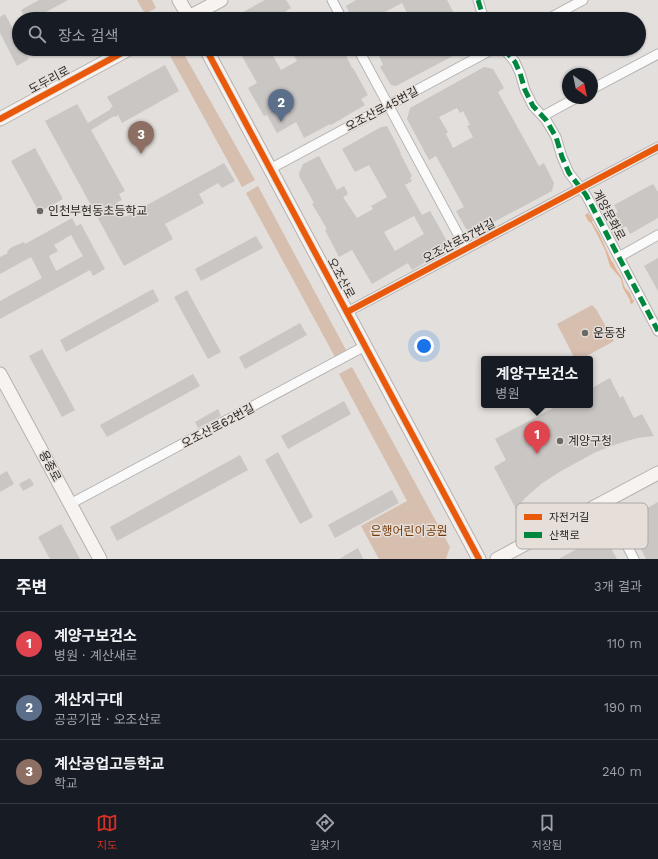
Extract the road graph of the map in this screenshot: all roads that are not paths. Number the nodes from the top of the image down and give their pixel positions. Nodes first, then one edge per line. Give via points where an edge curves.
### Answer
1 (180, 0) edge
2 (221, 0) edge
3 (332, 0) edge
4 (478, 0) edge
5 (582, 0) edge
6 (185, 12) edge
7 (199, 12) edge
8 (338, 12) edge
9 (482, 12) edge
10 (561, 12) edge
11 (658, 54) edge
12 (116, 56) edge
13 (210, 56) edge
14 (362, 56) edge
15 (480, 56) edge
16 (509, 56) edge
17 (598, 86) edge
18 (565, 104) edge
19 (388, 105) junction
20 (543, 116) junction
21 (0, 119) edge
22 (658, 147) edge
23 (270, 169) junction
24 (581, 188) junction
25 (658, 235) edge
26 (466, 249) junction
27 (619, 257) junction
28 (347, 312) junction
29 (658, 331) edge
30 (365, 346) junction
31 (0, 374) edge
32 (658, 473) edge
33 (604, 502) edge
34 (70, 504) junction
35 (516, 549) edge
36 (629, 549) edge
37 (100, 559) edge
38 (479, 559) edge
39 (497, 559) edge
40 (634, 559) edge

1 - 6 street
2 - 7 street
3 - 8 street
4 - 9 street
5 - 10 street
11 - 17 street
12 - 21 street, 도두리로
13 - 23 street, 오조산로
14 - 19 street
15 - 19 street, 오조산로45번길
16 - 20 street, 계양문화로 via 533,106
18 - 20 street
19 - 23 street, 오조산로45번길
19 - 26 street
20 - 24 street, 계양문화로 via 556,137 569,173
22 - 24 street, 오조산로57번길
23 - 28 street, 오조산로
24 - 26 street, 오조산로57번길
24 - 27 street, 계양문화로
25 - 27 street
26 - 28 street, 오조산로57번길
27 - 29 street, 계양문화로
28 - 30 street, 오조산로
30 - 34 street, 오조산로62번길
30 - 38 street, 오조산로
31 - 34 street, 용종로
32 - 33 street
34 - 37 street, 용종로
35 - 39 street
36 - 40 street

